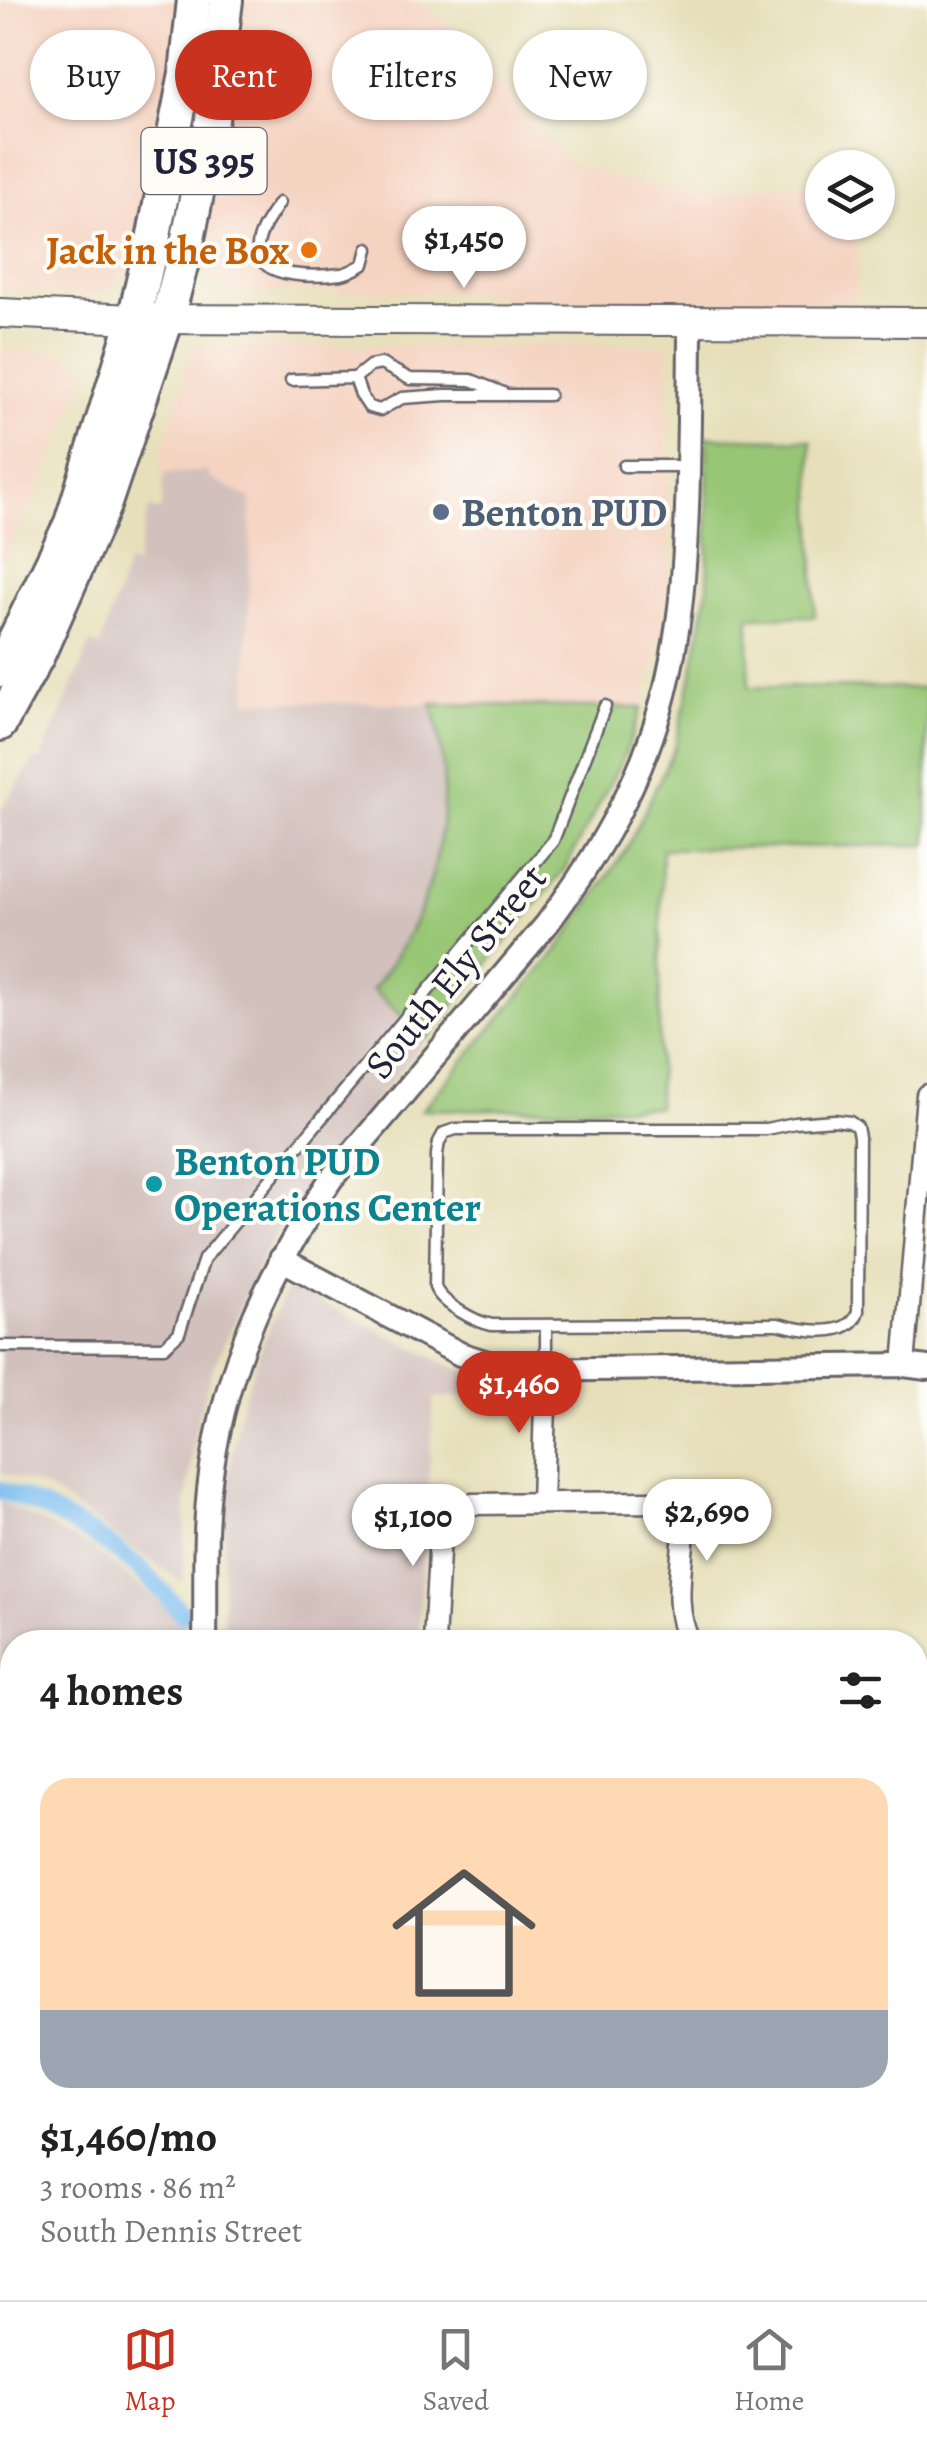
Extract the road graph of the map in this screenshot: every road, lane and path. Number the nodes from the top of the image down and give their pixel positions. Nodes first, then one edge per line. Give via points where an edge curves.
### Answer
1 (194, 0) edge
2 (226, 0) edge
3 (279, 203) dead end
4 (368, 249) dead end
5 (0, 313) edge
6 (150, 319) junction
7 (690, 321) junction
8 (927, 322) edge
9 (355, 378) junction
10 (291, 380) dead end
11 (508, 395) junction
12 (549, 395) dead end
13 (624, 466) dead end
14 (688, 466) junction
15 (0, 670) edge
16 (606, 706) dead end
17 (0, 724) edge
18 (927, 1095) edge
19 (281, 1259) junction
20 (546, 1326) junction
21 (0, 1346) edge
22 (915, 1367) edge
23 (546, 1371) junction
24 (542, 1503) junction
25 (206, 1630) edge
26 (435, 1630) edge
27 (686, 1630) edge

1 - 6 highway, US 395 via 154,235
2 - 6 highway, US 395 via 212,120 187,242
3 - 4 lane via 258,240 259,256 270,267 298,275 345,274 364,264
5 - 6 main road
6 - 7 main road
6 - 15 highway, US 395 via 71,523
6 - 17 highway, US 395 via 105,504
7 - 8 main road
7 - 14 street, South Ely Street
9 - 10 lane
9 - 11 lane via 381,364 410,379 471,380
9 - 11 lane via 361,395 380,410 402,398
11 - 12 lane
13 - 14 lane
14 - 19 street, South Ely Street via 685,578 670,671 652,737 605,839 548,924 331,1179
16 - 21 lane via 553,841 204,1259 179,1333 164,1346
18 - 22 street
19 - 23 street via 460,1354
19 - 25 street, South Ely Street via 238,1353 218,1434 206,1525
20 - 20 lane via 844,1328 858,1310 857,1127 834,1120 766,1129 444,1133 436,1154 438,1296 479,1323
20 - 23 lane
22 - 23 street
23 - 24 street
24 - 26 street via 472,1504 449,1514 440,1535
24 - 27 street via 649,1502 676,1512 684,1531 680,1603

